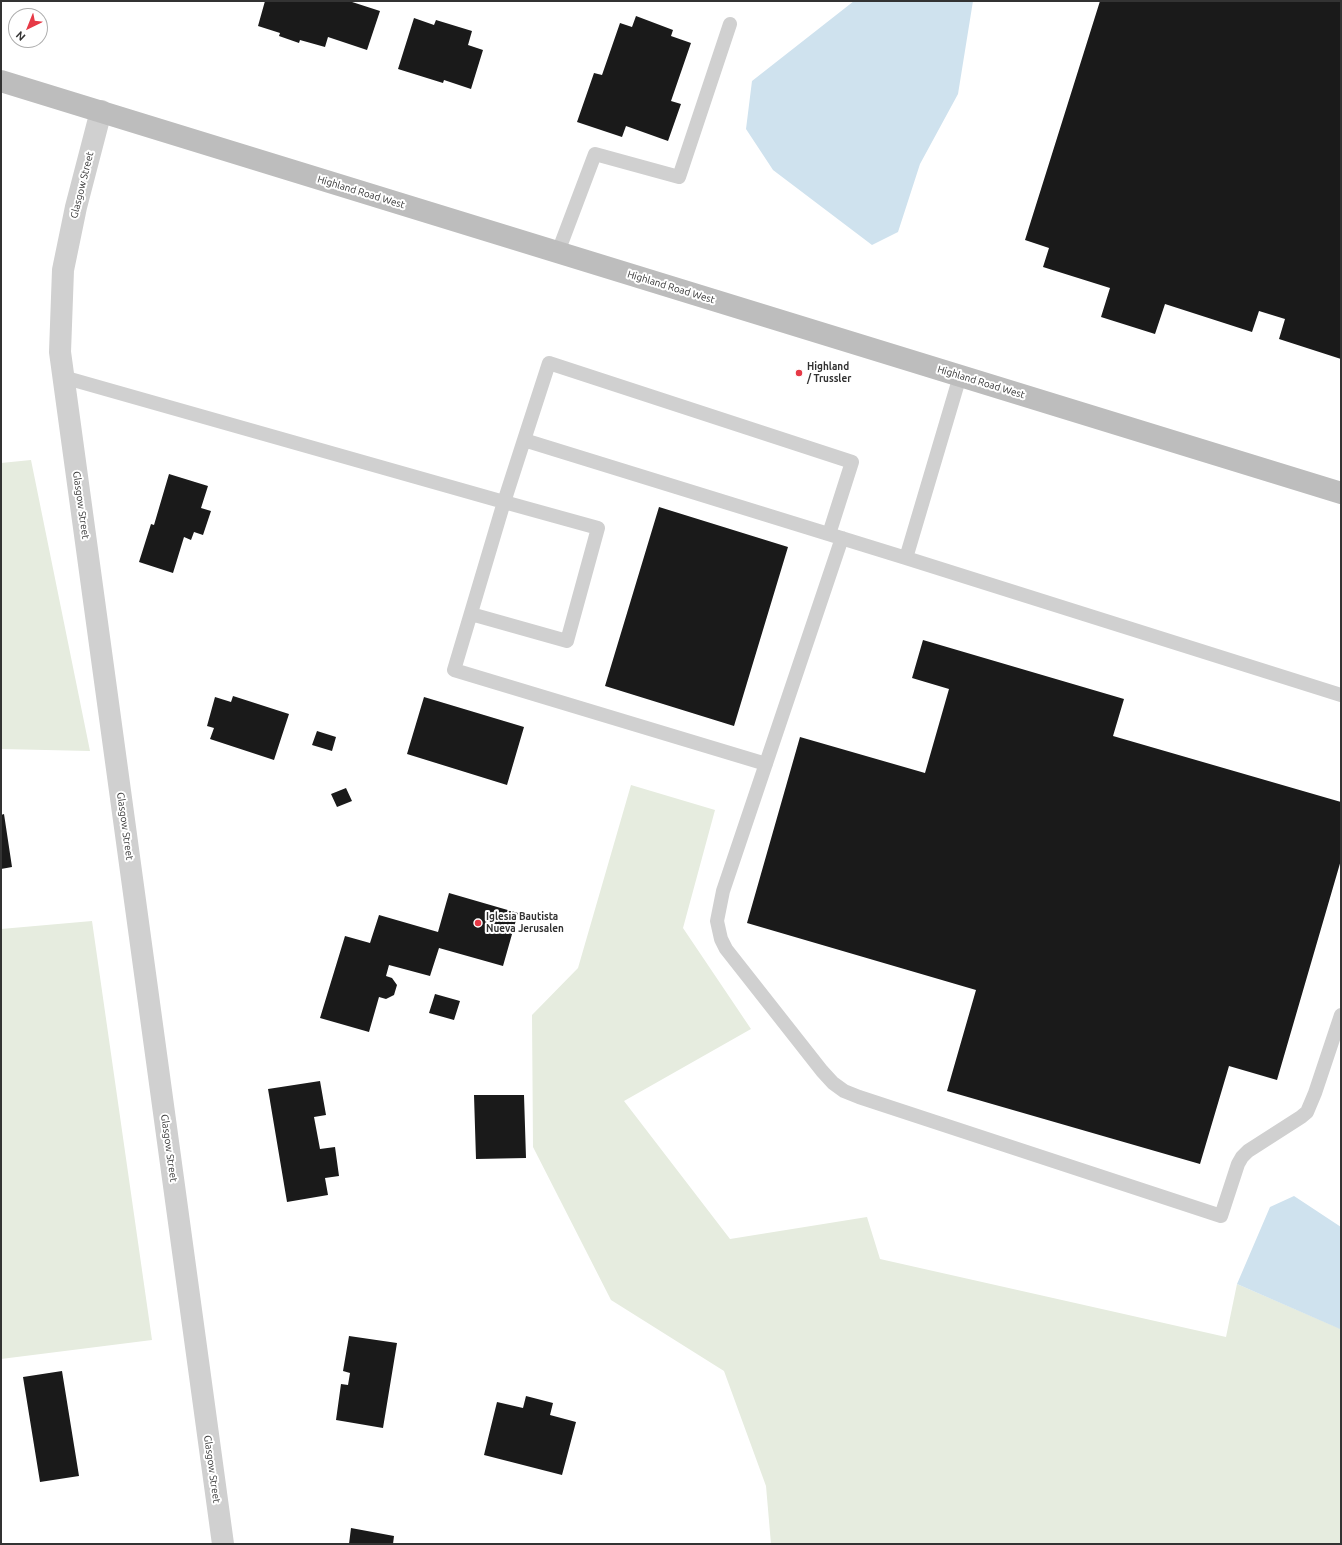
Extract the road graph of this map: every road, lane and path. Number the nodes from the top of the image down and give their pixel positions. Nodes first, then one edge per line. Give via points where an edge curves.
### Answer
1 (730, 24) dead end
2 (1, 81) edge
3 (101, 111) junction
4 (558, 252) junction
5 (960, 376) junction
6 (63, 378) junction
7 (524, 440) junction
8 (1341, 493) edge
9 (504, 502) junction
10 (835, 536) junction
11 (906, 558) junction
12 (471, 614) junction
13 (1341, 695) edge
14 (766, 764) junction
15 (1341, 1015) edge
16 (223, 1544) edge

1 - 4 lane via 679,177 595,154
2 - 3 main road, Highland Road West
3 - 4 main road, Highland Road West
3 - 6 street, Glasgow Street via 76,207 63,270 60,352
4 - 5 main road, Highland Road West
5 - 8 main road, Highland Road West
5 - 11 lane
6 - 9 lane
6 - 16 street, Glasgow Street
7 - 9 lane
7 - 10 lane
7 - 10 lane via 549,363 852,462
9 - 12 lane
9 - 12 lane via 598,528 567,641
10 - 11 lane
10 - 14 lane
11 - 13 lane
12 - 14 lane via 454,670
14 - 15 lane via 723,891 717,922 721,938 744,973 822,1071 833,1083 859,1098 1221,1216 1242,1157 1301,1118 1306,1112 1315,1093

